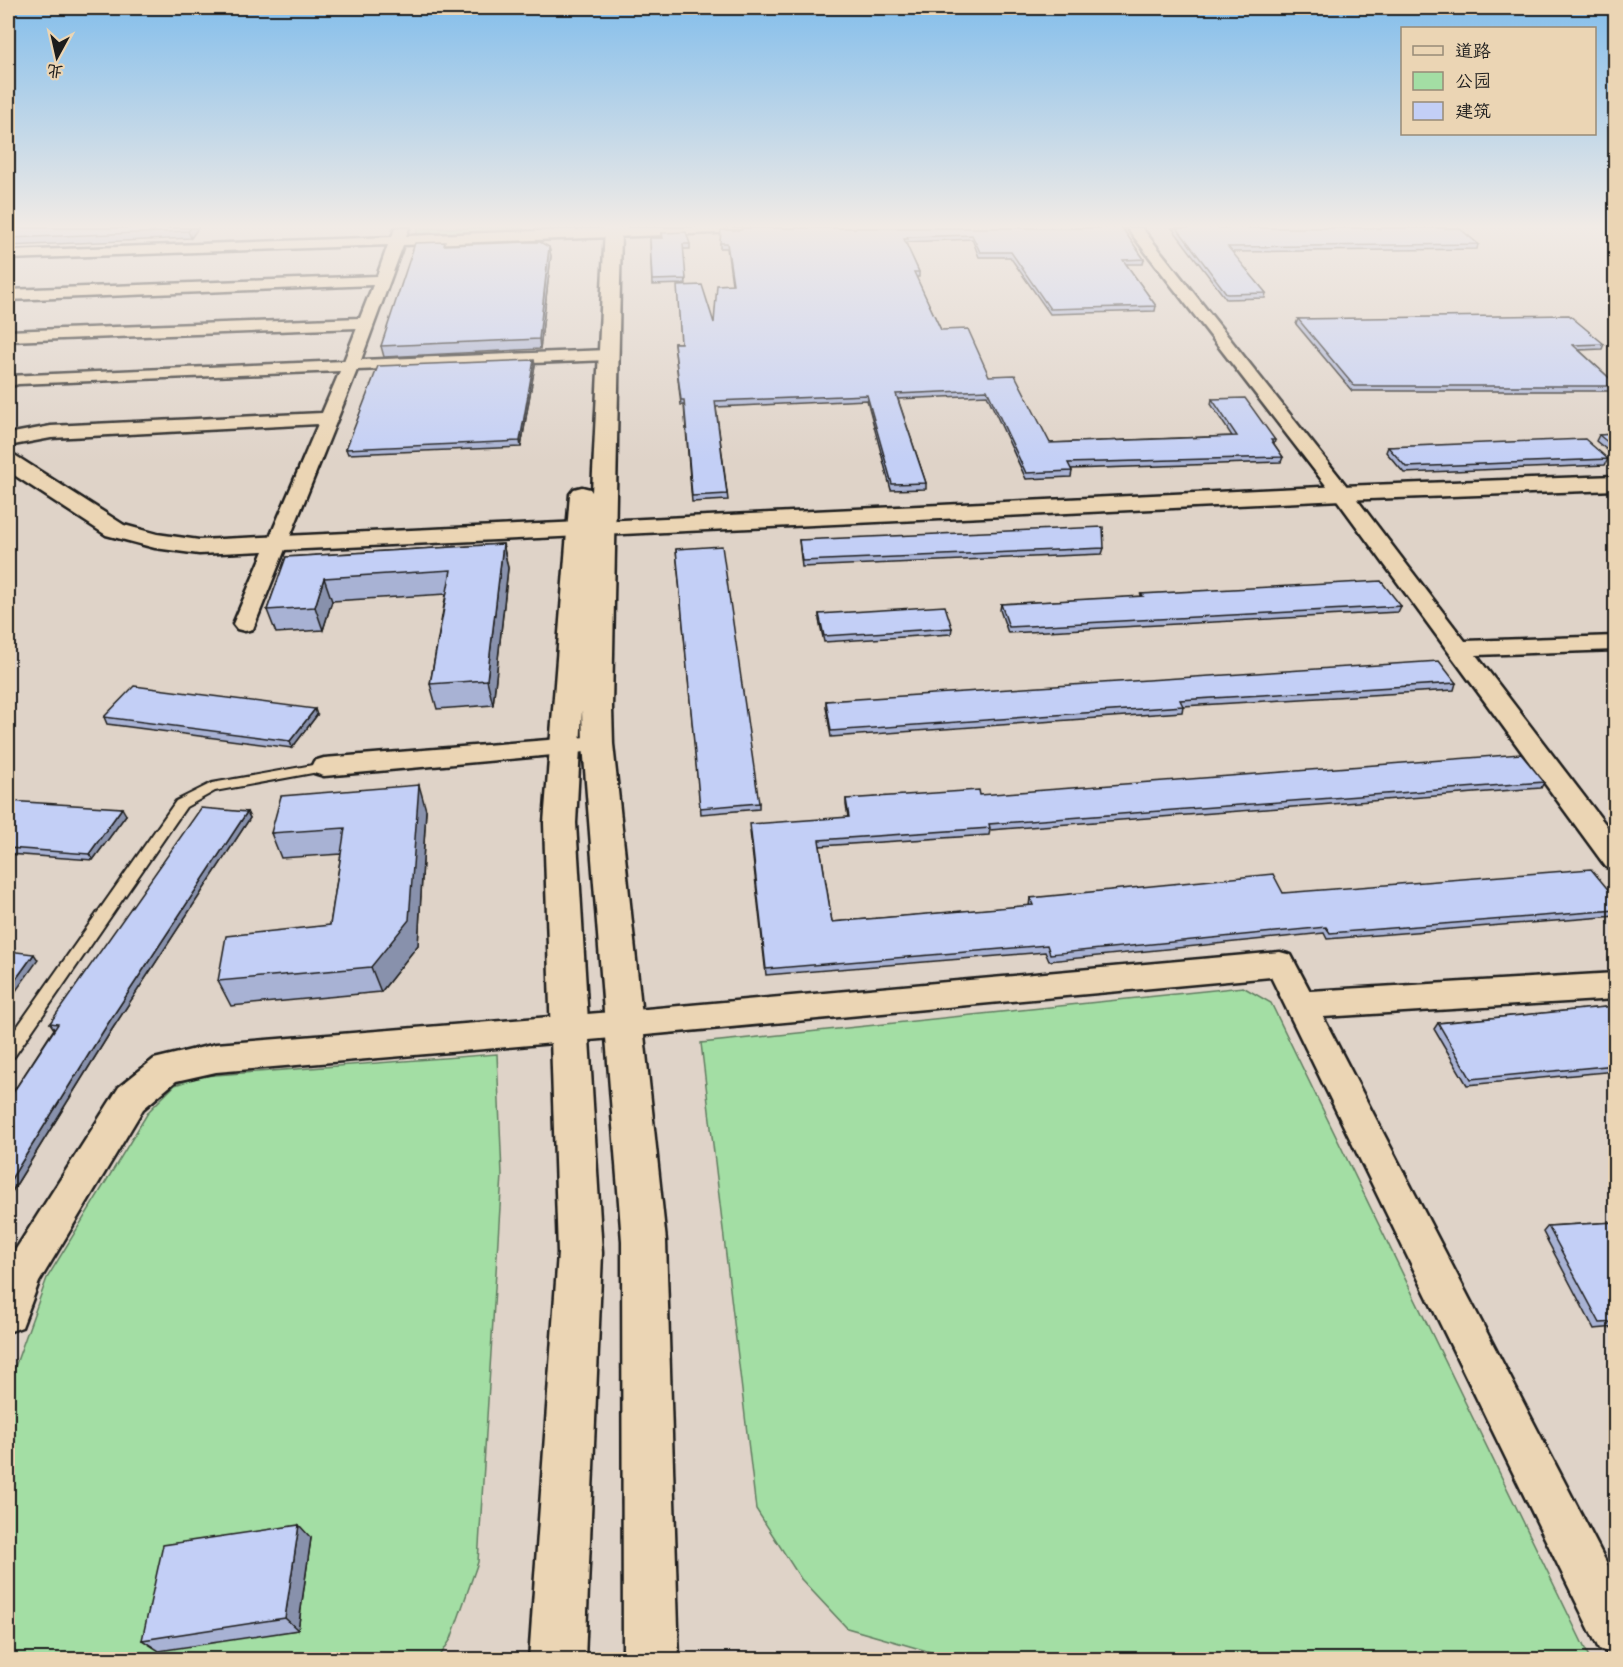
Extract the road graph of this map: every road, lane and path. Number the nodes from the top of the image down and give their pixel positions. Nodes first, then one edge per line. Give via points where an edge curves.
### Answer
1 (76, 306) edge
2 (373, 306) edge
3 (599, 306) edge
4 (1195, 306) edge
5 (367, 323) junction
6 (53, 334) junction
7 (8, 336) edge
8 (599, 355) junction
9 (351, 365) junction
10 (11, 380) edge
11 (330, 418) junction
12 (8, 440) edge
13 (8, 461) edge
14 (1616, 483) edge
15 (1342, 493) junction
16 (592, 529) junction
17 (278, 545) junction
18 (245, 624) dead end
19 (1616, 643) edge
20 (1458, 648) junction
21 (581, 746) junction
22 (324, 767) joint
23 (1616, 860) edge
24 (1616, 986) edge
25 (1301, 1005) junction
26 (624, 1024) junction
27 (570, 1029) junction
28 (8, 1052) edge
29 (8, 1313) edge
30 (1616, 1632) edge
31 (557, 1659) edge
32 (651, 1659) edge

1 - 6 street
2 - 5 street
3 - 8 main road
4 - 15 street
5 - 6 street
5 - 9 street
6 - 7 street
6 - 10 street
8 - 9 street
8 - 16 main road
9 - 10 street
9 - 11 street
11 - 12 street via 51,432
11 - 17 street
13 - 17 main road via 116,530 199,547
14 - 15 main road
15 - 16 main road
15 - 20 street
16 - 17 main road
16 - 21 main road via 597,708
17 - 18 street
19 - 20 street
20 - 23 street
21 - 22 street
21 - 26 main road
21 - 27 main road via 560,823
22 - 28 lane via 212,788 181,804
24 - 25 street
25 - 26 street via 1280,964
25 - 30 street
26 - 27 street
26 - 32 main road via 644,1241
27 - 29 street via 216,1058 166,1069 131,1098 23,1273
27 - 31 main road via 580,1253

